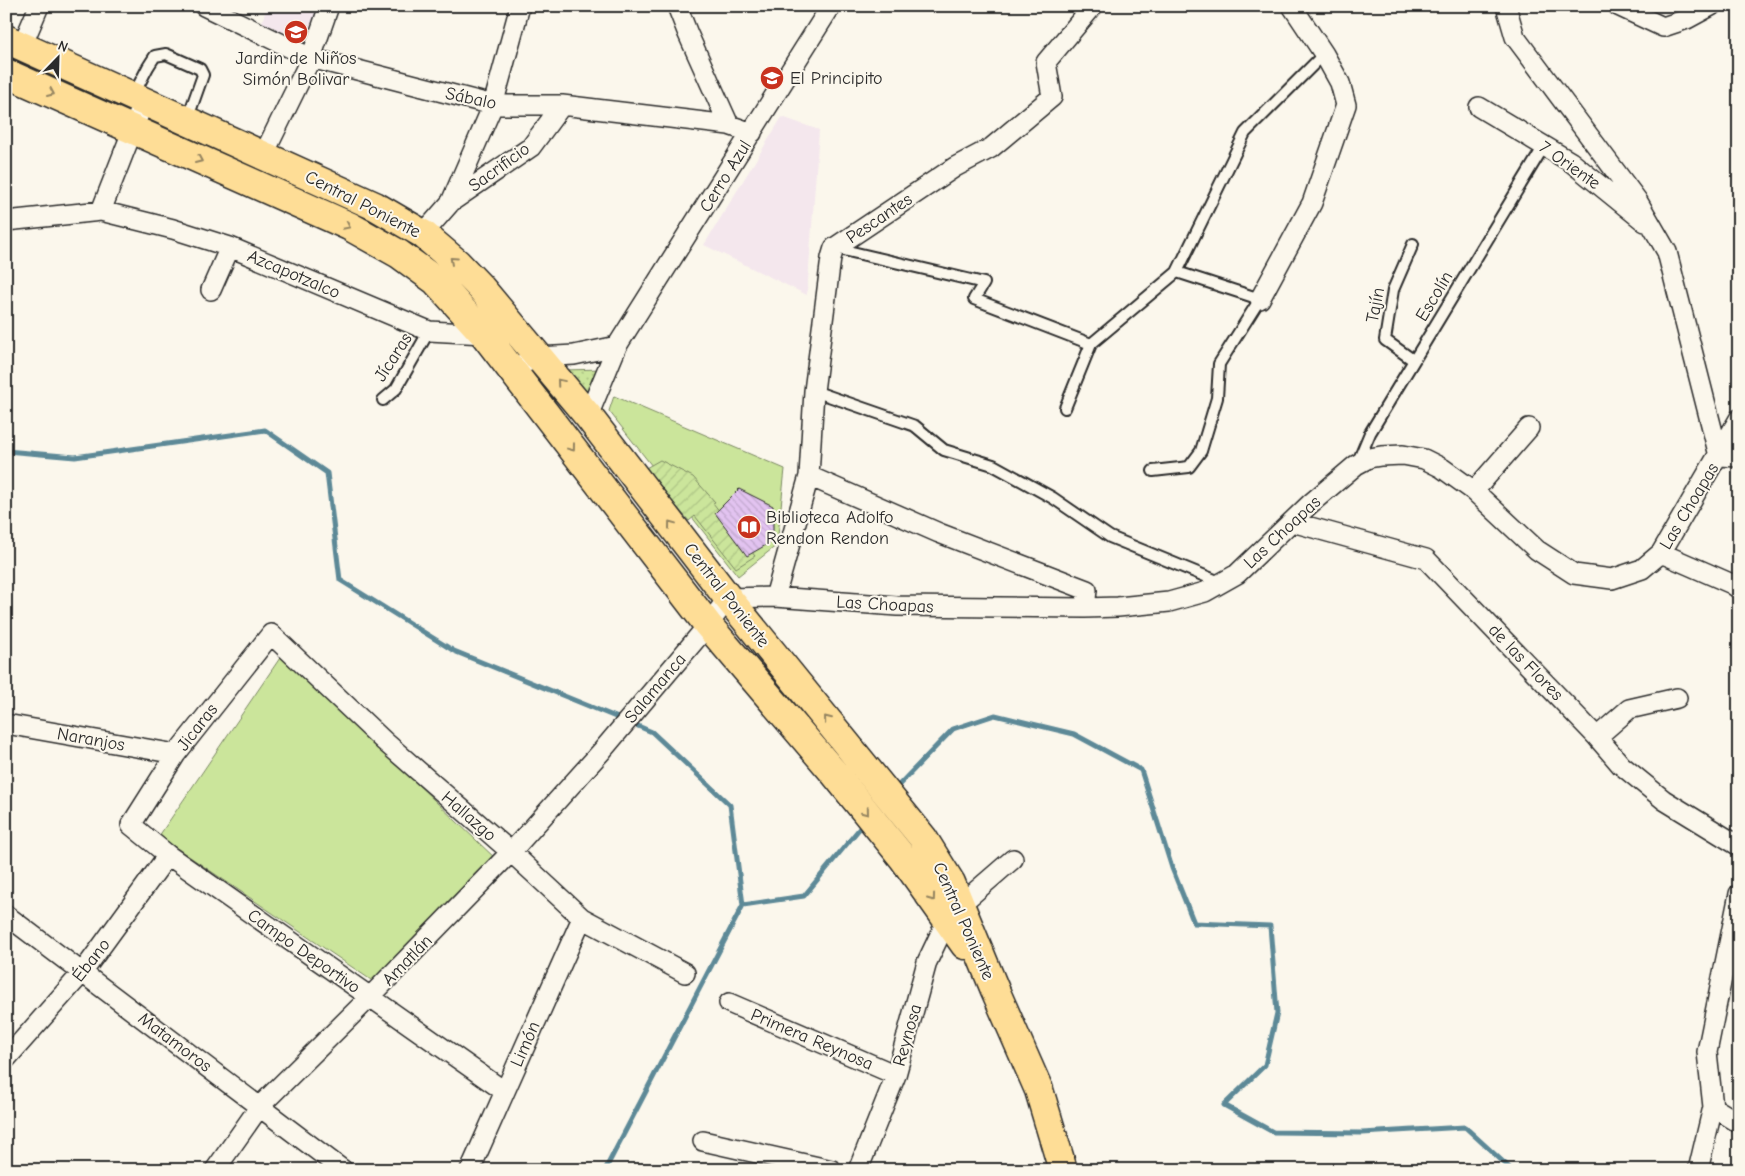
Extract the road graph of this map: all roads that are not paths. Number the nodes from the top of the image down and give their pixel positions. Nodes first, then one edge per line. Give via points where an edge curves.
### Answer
1 (39, 6) edge
2 (204, 6) edge
3 (329, 6) edge
4 (520, 6) edge
5 (677, 6) edge
6 (831, 6) edge
7 (1093, 6) edge
8 (1292, 6) edge
9 (1506, 6) edge
10 (1618, 6) edge
11 (1711, 7) edge
12 (14, 42) edge
13 (1324, 54) junction
14 (311, 58) junction
15 (6, 73) edge
16 (139, 99) junction
17 (493, 105) junction
18 (562, 105) junction
19 (1479, 107) dead end
20 (186, 120) junction
21 (729, 125) junction
22 (133, 130) junction
23 (752, 134) junction
24 (1544, 146) junction
25 (264, 156) junction
26 (451, 202) junction
27 (101, 211) junction
28 (7, 225) edge
29 (1655, 231) junction
30 (423, 234) junction
31 (1413, 244) dead end
32 (230, 247) junction
33 (834, 248) junction
34 (1178, 272) junction
35 (211, 290) dead end
36 (1260, 299) junction
37 (429, 332) junction
38 (484, 334) junction
39 (1091, 344) junction
40 (618, 346) junction
41 (538, 357) junction
42 (1414, 360) junction
43 (511, 368) junction
44 (814, 391) junction
45 (383, 400) dead end
46 (1065, 408) dead end
47 (588, 416) junction
48 (1739, 419) edge
49 (1529, 428) dead end
50 (1719, 456) junction
51 (1739, 457) edge
52 (1356, 465) junction
53 (1153, 471) dead end
54 (809, 476) junction
55 (1474, 491) junction
56 (1292, 522) junction
57 (1661, 554) junction
58 (1222, 583) junction
59 (1739, 589) edge
60 (775, 597) junction
61 (728, 598) junction
62 (1085, 608) junction
63 (708, 625) junction
64 (271, 634) joint
65 (1677, 698) dead end
66 (6, 724) edge
67 (1597, 737) junction
68 (601, 752) joint
69 (176, 754) junction
70 (131, 825) joint
71 (1739, 846) edge
72 (511, 852) junction
73 (168, 855) junction
74 (1013, 859) dead end
75 (1739, 894) edge
76 (954, 912) junction
77 (6, 915) edge
78 (582, 918) junction
79 (82, 973) junction
80 (686, 973) dead end
81 (370, 997) junction
82 (729, 1003) dead end
83 (6, 1058) edge
84 (896, 1075) junction
85 (504, 1092) junction
86 (260, 1106) junction
87 (1713, 1107) junction
88 (1739, 1123) edge
89 (703, 1141) dead end
90 (215, 1170) edge
91 (343, 1170) edge
92 (470, 1170) edge
93 (832, 1170) edge
94 (858, 1170) edge
95 (1063, 1170) edge
96 (1698, 1170) edge

1 - 12 street
2 - 14 street, Sábalo
3 - 14 street
4 - 17 street, Sacrificio
5 - 21 street
6 - 23 street, Cerro Azul
7 - 33 street, Pescantes via 1046,62 1052,97 991,148 955,167
8 - 13 street
9 - 29 street via 1515,37 1637,200
10 - 11 street via 1663,27
12 - 16 main road, Central Poniente
13 - 34 lane via 1245,133
13 - 36 street via 1340,83 1346,105 1312,203
14 - 17 street, Sábalo
14 - 25 street
15 -> 22 main road, Central Poniente
16 - 20 main road, Central Poniente
16 - 20 lane via 148,67 155,56 166,54 200,69 202,81
16 - 22 street
17 - 18 street, Sábalo
17 - 26 street, Sacrificio
18 - 21 street, Sábalo
18 - 26 street, Sacrificio via 531,148
19 - 24 street, 7 Oriente
20 - 25 main road, Central Poniente
21 - 23 street, Sábalo
22 - 27 street
22 -> 38 main road, Central Poniente via 349,226 399,254 436,280
23 - 40 street, Cerro Azul
24 - 29 street, 7 Oriente via 1571,162
24 - 42 lane, Escolín
25 - 30 main road, Central Poniente via 375,206
26 - 30 street, Sacrificio
27 - 28 street, Azcapotzalco
27 - 32 street, Azcapotzalco
29 - 50 street via 1667,252
41 -> 30 main road, Central Poniente via 481,288
31 - 42 lane, Tajín via 1393,290 1385,340
32 - 35 street
32 - 37 street, Azcapotzalco
33 - 39 lane via 984,283 974,299
33 - 44 street, Pescantes
34 - 36 lane
34 - 39 lane
36 - 53 lane via 1219,364 1217,398 1201,451 1189,466
37 - 38 street, Azcapotzalco
37 - 45 lane, Jícaras via 396,389
38 - 43 main road, Central Poniente
39 - 46 lane
40 - 41 street via 574,355
40 - 47 street, Cerro Azul
41 - 43 street
47 -> 41 main road, Central Poniente
42 - 52 lane, Escolín via 1370,433
43 -> 63 main road, Central Poniente
44 - 54 street, Pescantes
44 - 58 lane via 915,426 944,450 993,465 1054,498 1110,537
61 -> 47 main road, Central Poniente
48 - 50 street, Las Choapas
49 - 55 street
50 - 51 street
50 - 57 street, Las Choapas
52 - 55 street, Las Choapas via 1369,458 1404,455 1442,468
52 - 56 street, Las Choapas
54 - 60 street, Pescantes
54 - 62 street via 940,533 1087,590
55 - 57 street, Las Choapas via 1537,550 1574,574 1612,579 1642,568
56 - 58 street, Las Choapas via 1237,574
56 - 67 street, de las Flores via 1426,558
57 - 59 street
58 - 62 street, Las Choapas via 1205,592 1169,602
60 - 61 street, Las Choapas
60 - 62 street, Las Choapas via 897,606
61 - 63 street
76 -> 61 main road, Central Poniente via 951,883 923,838
63 - 68 street, Salamanca
63 -> 76 main road, Central Poniente via 903,858
64 - 69 street, Jicaras
64 - 72 street, Hallazgo via 384,741
65 - 67 street via 1629,708
66 - 69 street, Naranjos
67 - 71 street, de las Flores via 1621,764 1664,800
68 - 72 street, Amatlán
69 - 70 street, Jicaras
70 - 73 street, Campo Deportivo
72 - 78 street, Hallazgo
72 - 81 street, Amatlán
73 - 79 street, Ébano
73 - 81 street, Campo Deportivo
74 - 76 street
75 - 87 street via 1707,1052
76 - 84 street, Reynosa via 927,962
76 - 95 main road, Central Poniente via 972,935 1039,1090
77 - 79 street, Matamoros
78 - 80 street, Hallazgo
78 - 85 street, Limón
79 - 83 street, Ébano
79 - 86 street, Matamoros
81 - 85 street, Campo Deportivo
81 - 86 street, Amatlán
82 - 84 street, Primera Reynosa
84 - 94 street, Reynosa
85 - 92 street, Limón
86 - 90 street, Amatlán
86 - 91 street, Matamoros
87 - 88 street
87 - 96 street
89 - 93 street

